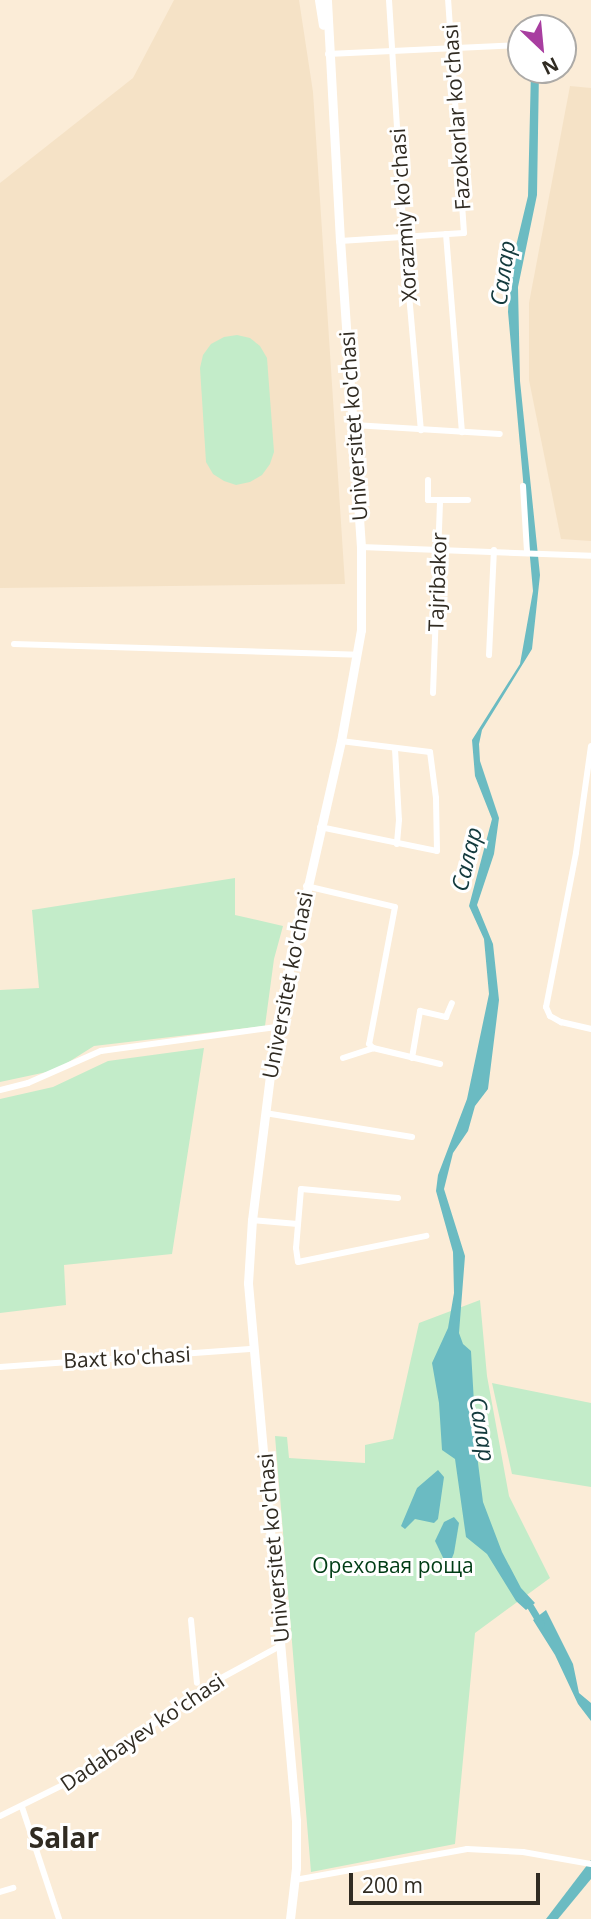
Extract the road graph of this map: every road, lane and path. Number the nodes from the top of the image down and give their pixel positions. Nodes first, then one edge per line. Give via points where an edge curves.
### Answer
1 (319, 0) edge
2 (327, 0) edge
3 (389, 0) edge
4 (448, 0) edge
5 (507, 46) edge
6 (452, 48) junction
7 (391, 50) junction
8 (328, 54) junction
9 (446, 234) junction
10 (404, 237) junction
11 (340, 242) junction
12 (354, 425) junction
13 (421, 430) junction
14 (462, 432) junction
15 (500, 434) dead end
16 (428, 480) dead end
17 (523, 486) dead end
18 (440, 500) junction
19 (468, 500) dead end
20 (361, 547) junction
21 (438, 549) junction
22 (494, 550) junction
23 (527, 552) junction
24 (591, 556) edge
25 (14, 644) dead end
26 (489, 655) dead end
27 (358, 656) junction
28 (433, 693) dead end
29 (341, 741) junction
30 (591, 746) edge
31 (395, 749) junction
32 (320, 827) junction
33 (397, 844) junction
34 (306, 886) junction
35 (452, 1003) dead end
36 (276, 1027) junction
37 (591, 1029) edge
38 (373, 1048) junction
39 (343, 1058) dead end
40 (412, 1058) junction
41 (440, 1064) dead end
42 (0, 1090) edge
43 (265, 1113) junction
44 (412, 1137) dead end
45 (398, 1198) dead end
46 (252, 1220) junction
47 (298, 1224) junction
48 (426, 1236) dead end
49 (253, 1349) junction
50 (0, 1367) edge
51 (191, 1620) dead end
52 (282, 1645) junction
53 (197, 1683) dead end
54 (22, 1807) junction
55 (0, 1816) edge
56 (589, 1863) edge
57 (295, 1880) junction
58 (13, 1888) dead end
59 (0, 1892) edge
60 (59, 1919) edge
61 (290, 1919) edge

1 - 8 main road, Universitet ko'chasi
2 - 8 main road, Universitet ko'chasi
3 - 7 street, Xorazmiy ko'chasi
4 - 6 street, Fazokorlar ko'chasi
5 - 6 street
6 - 7 street
6 - 9 street, Fazokorlar ko'chasi via 464,233
7 - 8 street
7 - 10 street, Xorazmiy ko'chasi
8 - 11 main road, Universitet ko'chasi
9 - 10 street
9 - 14 street
10 - 11 street
10 - 13 street, Xorazmiy ko'chasi
11 - 12 main road, Universitet ko'chasi
12 - 13 street
12 - 20 main road, Universitet ko'chasi
13 - 14 street
14 - 15 street
16 - 18 street via 428,500
17 - 23 street
18 - 19 street
18 - 21 street, Tajribakor
20 - 21 street
20 - 27 main road, Universitet ko'chasi
21 - 22 street
21 - 28 street, Tajribakor
22 - 23 street
22 - 26 street
23 - 24 street
25 - 27 street
27 - 29 main road, Universitet ko'chasi
29 - 31 street
29 - 32 main road, Universitet ko'chasi
30 - 37 street via 546,1007 550,1016 561,1022
31 - 33 street
31 - 33 street via 430,752 437,851
32 - 33 street
32 - 34 main road, Universitet ko'chasi
34 - 36 main road, Universitet ko'chasi
34 - 38 street via 395,907 369,1044
35 - 40 street via 446,1017 420,1012
36 - 42 street via 101,1051 29,1083
36 - 43 main road, Universitet ko'chasi
38 - 39 street
38 - 40 street
40 - 41 street
43 - 44 street
43 - 46 main road, Universitet ko'chasi
45 - 47 street via 301,1189
46 - 47 street
46 - 49 main road, Universitet ko'chasi via 248,1307
47 - 48 street via 298,1262
49 - 50 street, Baxt ko'chasi
49 - 52 main road, Universitet ko'chasi
51 - 53 street
52 - 54 street, Dadabayev ko'chasi via 214,1682 75,1779
52 - 57 main road, Universitet ko'chasi via 296,1821
54 - 55 street, Dadabayev ko'chasi
54 - 60 street
56 - 57 street via 467,1849
57 - 61 main road, Universitet ko'chasi
58 - 59 street

